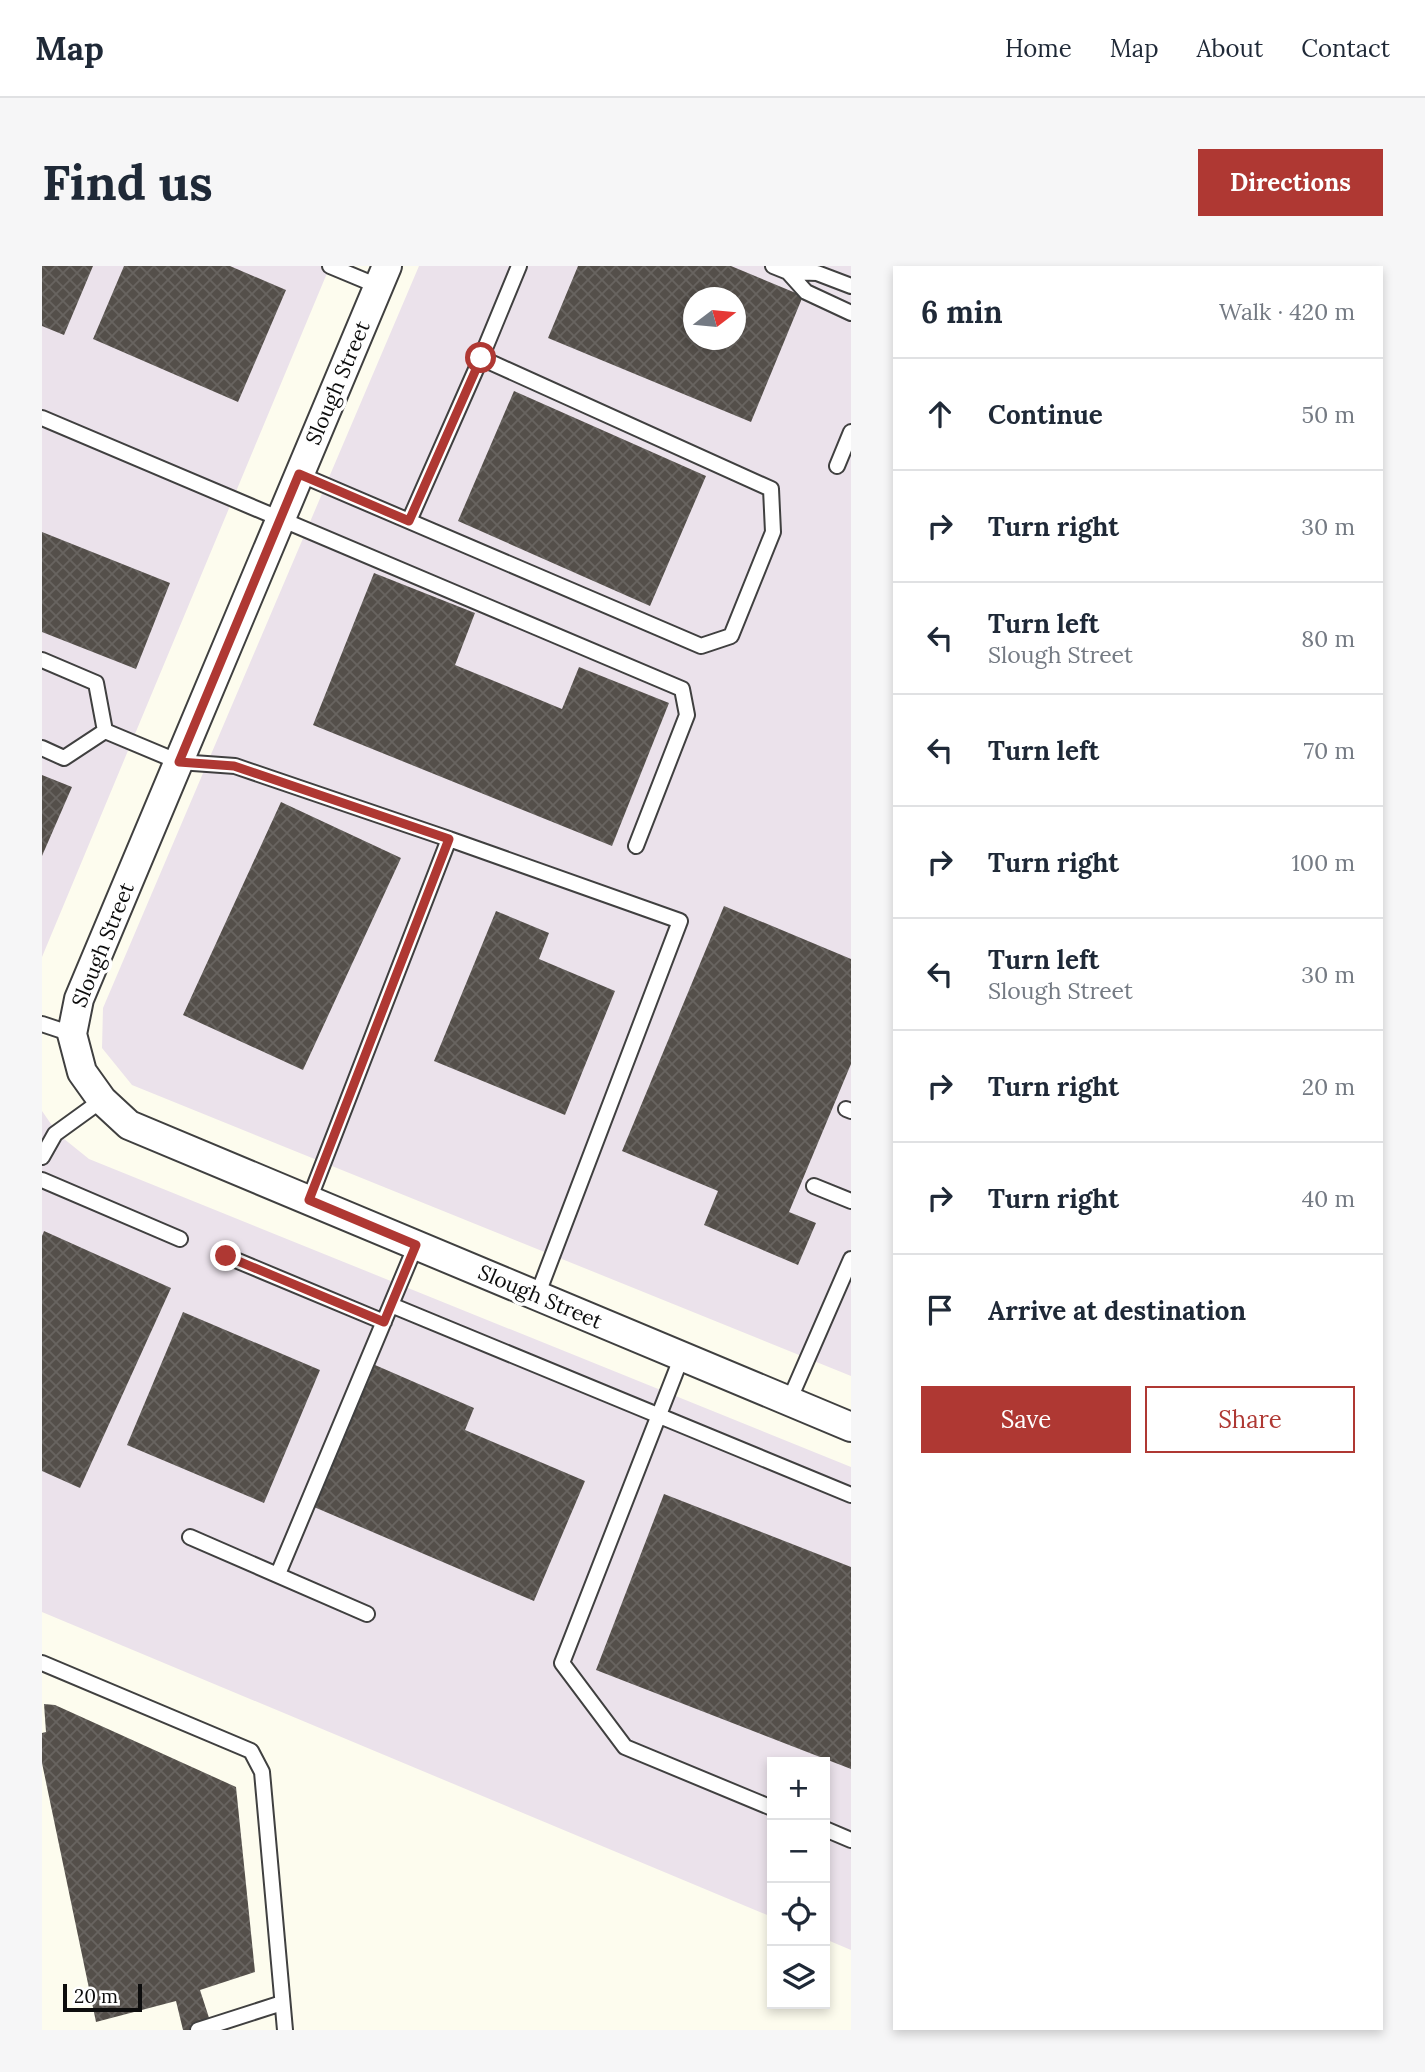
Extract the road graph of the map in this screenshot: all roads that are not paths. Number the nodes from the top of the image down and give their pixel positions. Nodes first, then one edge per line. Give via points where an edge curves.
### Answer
1 (330, 266) edge
2 (519, 266) edge
3 (772, 266) edge
4 (788, 272) junction
5 (383, 276) edge
6 (851, 286) edge
7 (851, 313) edge
8 (481, 358) junction
9 (42, 418) edge
10 (851, 432) edge
11 (836, 466) dead end
12 (299, 474) junction
13 (280, 520) junction
14 (409, 521) junction
15 (42, 660) edge
16 (105, 731) junction
17 (42, 748) edge
18 (179, 762) junction
19 (449, 839) junction
20 (636, 846) dead end
21 (42, 1024) edge
22 (72, 1034) junction
23 (102, 1100) junction
24 (42, 1157) edge
25 (42, 1180) edge
26 (814, 1186) dead end
27 (309, 1200) junction
28 (851, 1201) edge
29 (180, 1239) dead end
30 (416, 1245) junction
31 (226, 1256) dead end
32 (851, 1259) edge
33 (537, 1296) junction
34 (391, 1305) junction
35 (384, 1322) junction
36 (682, 1356) junction
37 (789, 1401) junction
38 (658, 1415) junction
39 (851, 1427) edge
40 (851, 1495) edge
41 (190, 1537) dead end
42 (278, 1574) junction
43 (367, 1614) dead end
44 (42, 1663) edge
45 (767, 1806) edge
46 (830, 1831) edge
47 (851, 1840) edge
48 (282, 2003) junction
49 (198, 2030) edge
50 (285, 2030) edge

1 - 5 lane
2 - 8 lane
3 - 4 lane
4 - 6 lane via 817,273
4 - 7 lane via 806,292
5 - 12 street, Slough Street
8 - 14 lane
8 - 14 lane via 771,489 774,532 731,636 701,646
9 - 13 lane
10 - 11 lane
12 - 13 street, Slough Street
12 - 14 lane
13 - 18 street, Slough Street
13 - 20 lane via 682,689 687,715
15 - 16 lane via 96,683
16 - 17 lane via 64,758
16 - 18 lane
18 - 19 lane via 234,766
18 - 22 street, Slough Street via 79,999
19 - 27 lane
19 - 33 lane via 680,920
21 - 22 lane
22 - 23 street, Slough Street via 82,1072
23 - 24 lane via 55,1134
23 - 27 street, Slough Street via 129,1125
25 - 29 lane
26 - 28 lane
27 - 30 street, Slough Street
30 - 33 street, Slough Street
30 - 34 lane
31 - 35 lane
32 - 37 lane
33 - 36 street, Slough Street
34 - 35 lane
34 - 38 lane
35 - 42 lane
36 - 37 street, Slough Street
36 - 38 lane
37 - 39 street, Slough Street
38 - 40 lane
38 - 45 lane via 562,1663 625,1747
41 - 42 lane
42 - 43 lane
44 - 48 lane via 251,1751 262,1772
46 - 47 lane
48 - 49 lane
48 - 50 lane

